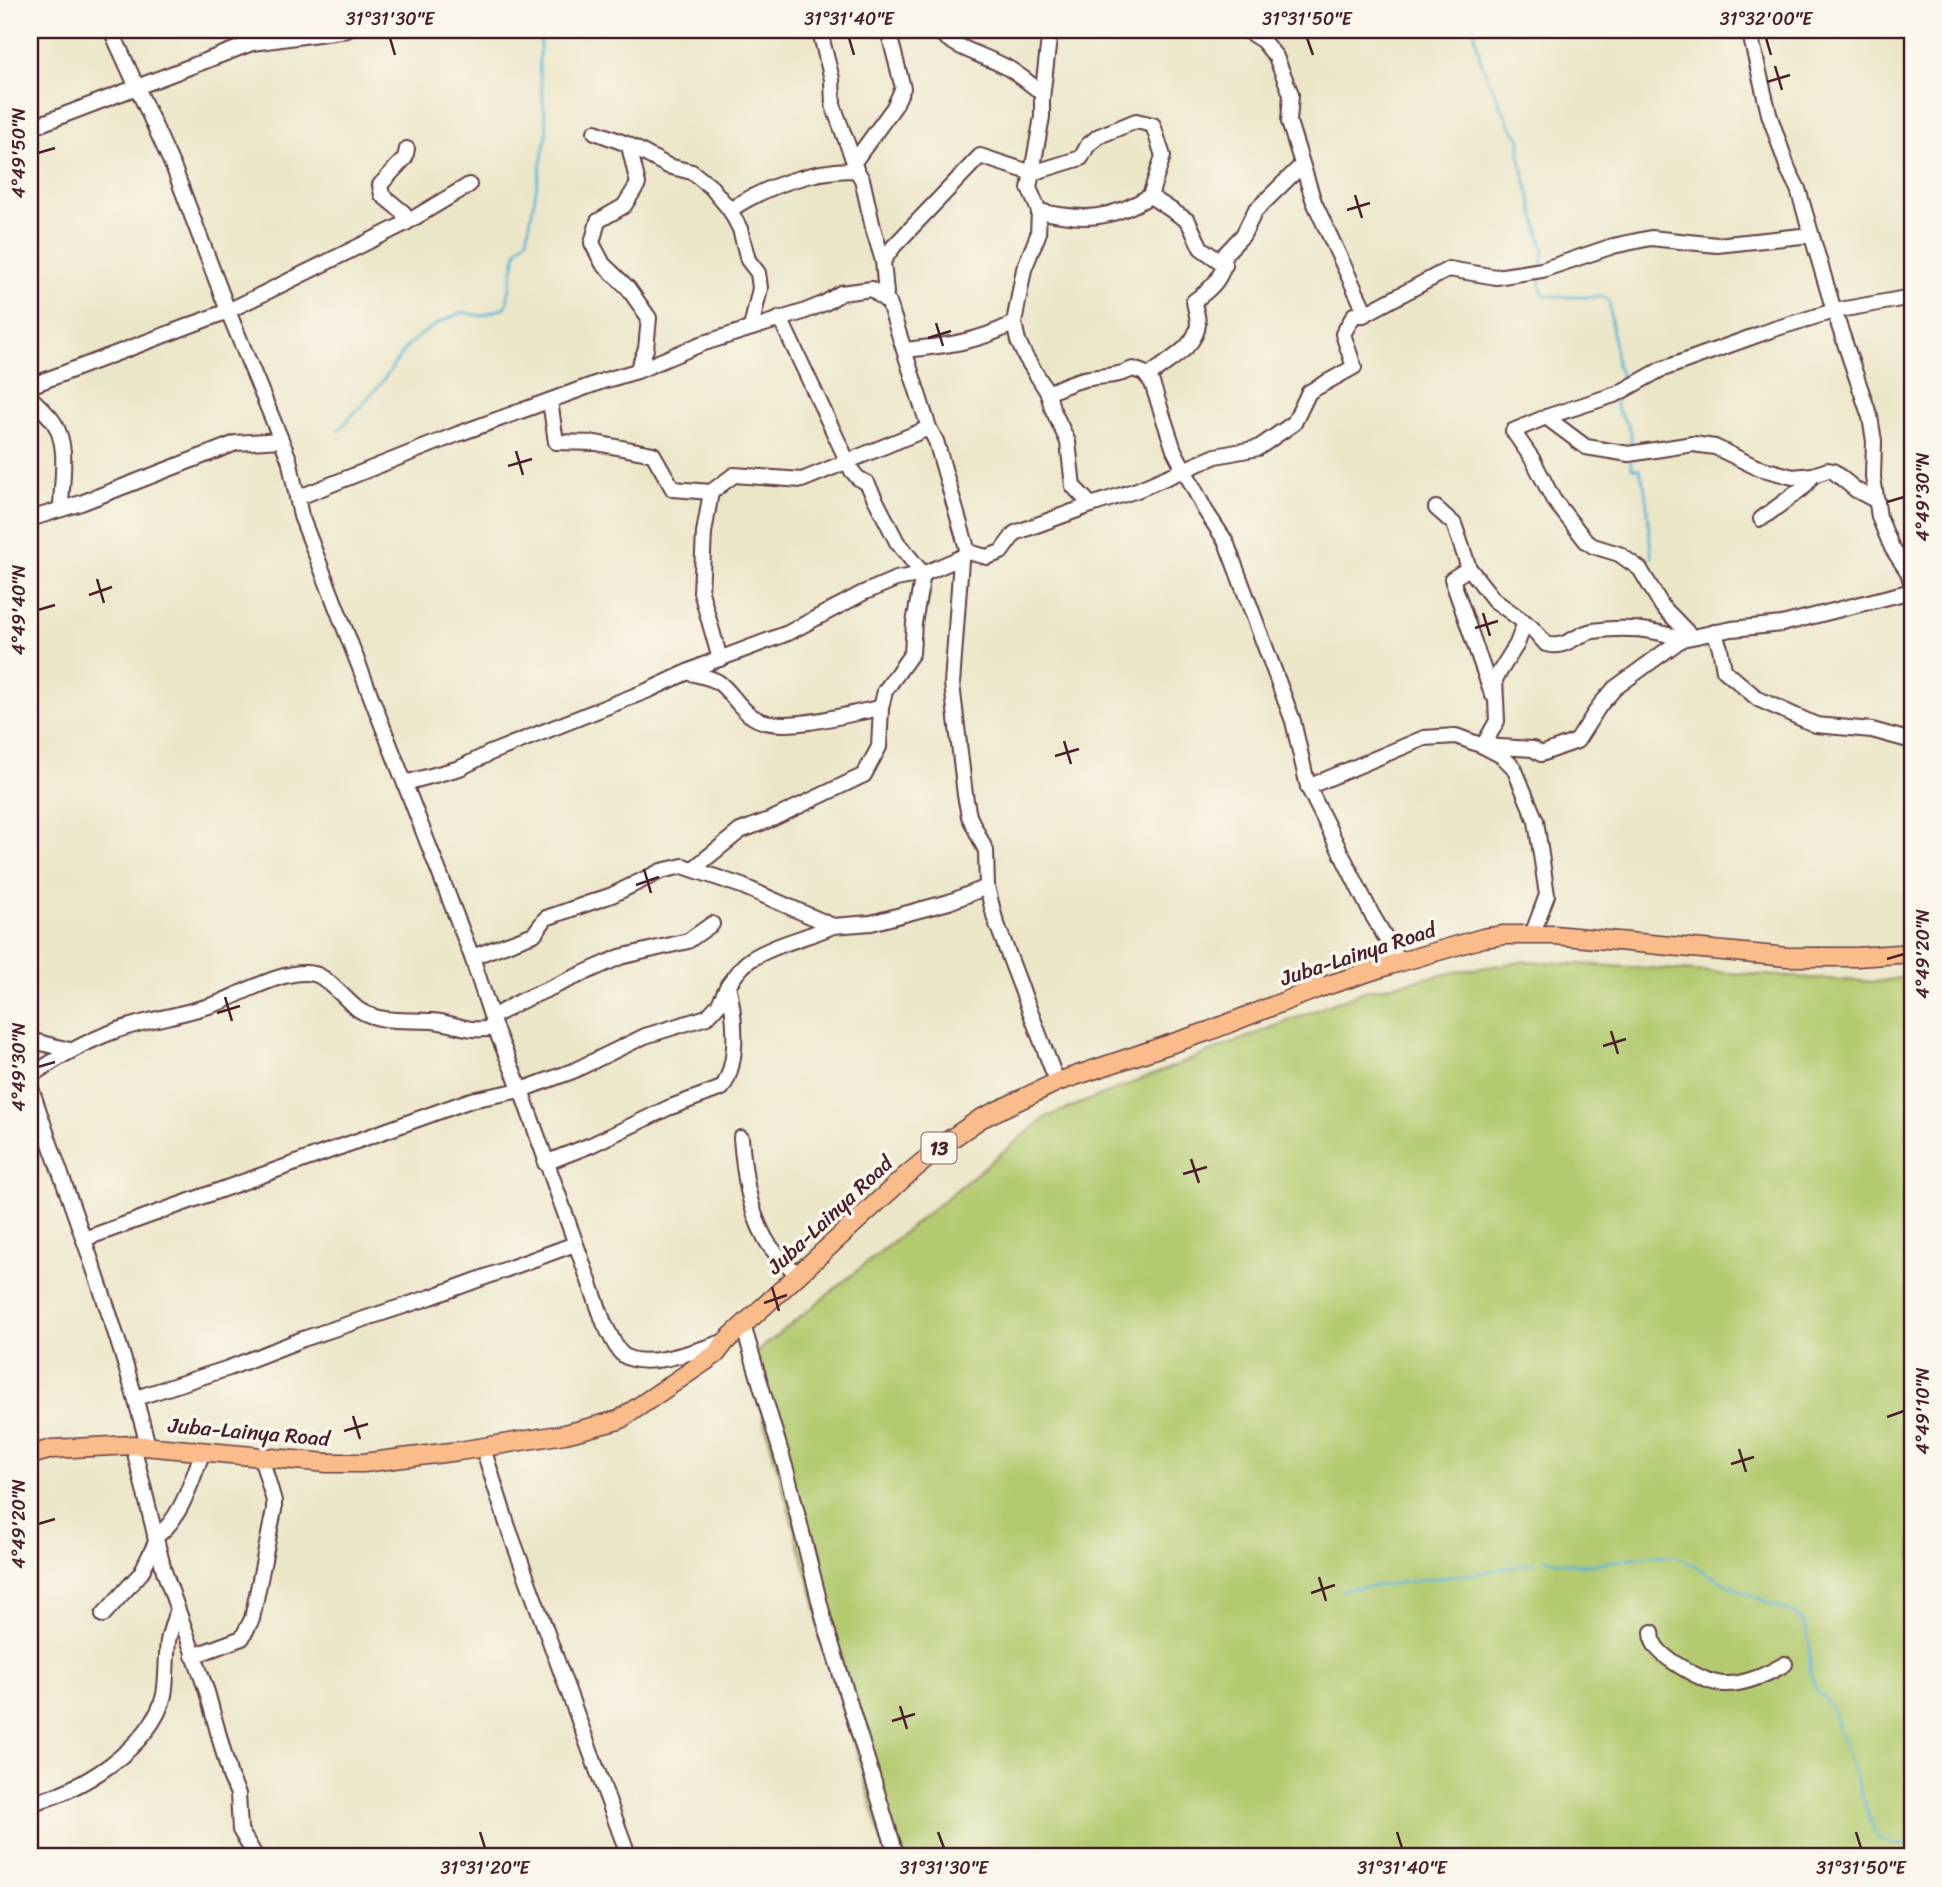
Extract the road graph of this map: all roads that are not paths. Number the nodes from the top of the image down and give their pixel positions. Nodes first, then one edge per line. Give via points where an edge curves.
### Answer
1 (111, 30) edge
2 (347, 30) edge
3 (822, 30) edge
4 (888, 30) edge
5 (937, 30) edge
6 (1050, 30) edge
7 (1247, 30) edge
8 (1749, 30) edge
9 (137, 86) junction
10 (1042, 93) junction
11 (30, 128) edge
12 (594, 132) dead end
13 (629, 146) junction
14 (407, 149) dead end
15 (855, 166) junction
16 (1301, 166) junction
17 (1032, 173) junction
18 (469, 185) dead end
19 (1150, 196) junction
20 (730, 210) junction
21 (1039, 211) junction
22 (404, 224) junction
23 (1811, 235) junction
24 (883, 261) junction
25 (1225, 265) junction
26 (1912, 297) edge
27 (884, 298) junction
28 (228, 311) junction
29 (1834, 311) junction
30 (1363, 316) junction
31 (780, 318) junction
32 (1014, 323) junction
33 (751, 328) junction
34 (905, 350) junction
35 (637, 371) junction
36 (1148, 377) junction
37 (30, 386) edge
38 (1048, 393) junction
39 (30, 397) edge
40 (550, 401) junction
41 (1546, 417) junction
42 (929, 428) junction
43 (281, 440) junction
44 (848, 461) junction
45 (1186, 471) junction
46 (1812, 475) junction
47 (711, 492) junction
48 (297, 498) junction
49 (1877, 501) junction
50 (1091, 505) junction
51 (1436, 508) dead end
52 (61, 509) junction
53 (1761, 519) dead end
54 (30, 520) edge
55 (964, 556) junction
56 (1469, 568) junction
57 (923, 574) junction
58 (1912, 585) edge
59 (1912, 591) edge
60 (1525, 622) junction
61 (1714, 632) junction
62 (1687, 637) junction
63 (720, 659) junction
64 (687, 672) junction
65 (1496, 706) junction
66 (881, 708) junction
67 (1912, 741) edge
68 (1483, 746) junction
69 (405, 783) junction
70 (1308, 787) junction
71 (693, 869) junction
72 (987, 887) junction
73 (712, 924) dead end
74 (833, 926) junction
75 (1532, 935) junction
76 (1912, 953) edge
77 (472, 957) junction
78 (1400, 962) junction
79 (727, 985) junction
80 (494, 1023) junction
81 (30, 1040) edge
82 (69, 1050) junction
83 (30, 1076) edge
84 (1057, 1082) junction
85 (30, 1085) edge
86 (521, 1090) junction
87 (741, 1138) dead end
88 (545, 1163) junction
89 (84, 1239) junction
90 (575, 1244) junction
91 (798, 1275) junction
92 (743, 1325) junction
93 (726, 1340) junction
94 (136, 1398) junction
95 (140, 1445) junction
96 (483, 1448) junction
97 (203, 1451) junction
98 (30, 1455) edge
99 (261, 1457) junction
100 (155, 1539) junction
101 (177, 1610) junction
102 (103, 1615) dead end
103 (1652, 1632) dead end
104 (193, 1656) junction
105 (1785, 1664) dead end
106 (30, 1803) edge
107 (257, 1857) edge
108 (629, 1857) edge
109 (897, 1857) edge

1 - 9 street
2 - 9 street via 252,43
3 - 15 street via 833,105
4 - 15 street via 903,88
5 - 10 street via 963,50 1006,66
6 - 10 street
7 - 16 street via 1276,57 1291,94 1289,122
8 - 23 street via 1769,114
9 - 11 street
9 - 28 street
10 - 17 street
12 - 13 street
13 - 20 street via 668,166 692,172
13 - 35 street via 638,184 624,206 598,221 592,243 649,318 646,349
14 - 22 street via 405,158 380,185 382,195 404,213
15 - 20 street via 797,180 747,198
15 - 24 street
16 - 25 street via 1255,211 1243,235 1224,255
16 - 30 street
17 - 19 street via 1081,158 1100,136 1136,121 1153,125 1163,156
17 - 21 street via 1029,188
17 - 24 street via 980,156
18 - 22 street
19 - 21 street via 1127,210 1098,217 1068,218
19 - 25 street via 1188,221 1201,248
20 - 33 street via 748,260 758,273 760,288
21 - 32 street via 1038,235 1024,269
22 - 28 street
23 - 29 street
23 - 30 street via 1717,245 1651,239 1613,246 1542,270 1496,277 1449,269
24 - 27 street
25 - 36 street via 1213,287 1194,301 1198,325 1187,348
26 - 29 street
27 - 31 street via 872,289 841,293
27 - 34 street
28 - 37 street
28 - 43 street
29 - 41 street via 1724,346 1660,370 1617,394
29 - 49 street via 1870,417
30 - 45 street via 1353,315 1343,334 1354,367 1309,392 1294,423 1258,448 1216,456
31 - 33 street
31 - 44 street
32 - 34 street via 958,344
32 - 38 street via 1018,341
33 - 35 street
34 - 42 street
35 - 40 street
36 - 38 street via 1133,369
36 - 45 street
38 - 50 street via 1068,442 1073,485
39 - 52 street via 52,419 60,438
40 - 47 street via 556,442 596,443 653,454 673,489
40 - 48 street
41 - 46 street via 1586,447 1629,454 1693,444 1714,447 1766,470 1793,477
41 - 62 street via 1513,431 1553,499 1586,541 1619,554 1640,569
42 - 44 street
42 - 55 street
43 - 48 street
43 - 52 street via 236,443
44 - 47 street via 802,480 734,475
44 - 57 street via 858,478 867,483 897,542
45 - 50 street
45 - 70 street via 1226,542 1293,721
46 - 49 street via 1833,471
46 - 53 street via 1804,487
47 - 63 street via 701,592
48 - 69 street
49 - 58 street via 1879,517
50 - 55 street via 1015,533 1001,552
51 - 56 street via 1454,524
52 - 54 street
55 - 57 street
55 - 72 street via 953,684 965,795 969,816 986,851
56 - 60 street via 1494,600
56 - 65 street via 1452,579
57 - 63 street via 896,579 788,632
57 - 66 street via 912,653 886,691
59 - 61 street via 1782,624
60 - 62 street via 1546,644 1555,646 1604,630 1648,629
60 - 65 street via 1517,645 1495,679
61 - 62 street
61 - 67 street via 1724,670 1758,699 1823,727 1871,730
62 - 68 street via 1615,688 1577,741 1541,754 1533,749
63 - 64 street
64 - 66 street via 718,682 753,718 784,724
64 - 69 street via 460,768
65 - 68 street via 1497,721
66 - 71 street via 879,747 864,775 740,831
68 - 70 street via 1456,736 1424,737
68 - 75 street via 1514,768 1536,821 1548,895
69 - 77 street
70 - 78 street
71 - 74 street
71 - 77 street via 683,866 661,871 612,895 546,918 534,934
72 - 74 street via 871,923
72 - 84 street
73 - 80 street via 688,940 593,968 519,1002
74 - 79 street via 747,961
75 - 76 main road, Juba-Lainya Road / 13 via 1787,957
75 - 78 main road, Juba-Lainya Road / 13 via 1483,938
77 - 80 street
78 - 84 main road, Juba-Lainya Road / 13
79 - 86 street via 707,1017 645,1036
79 - 88 street via 735,1030 730,1072 722,1088
80 - 82 street via 471,1031 445,1023 376,1018 359,1010 319,975 300,974
80 - 86 street
81 - 82 street
82 - 83 street
84 - 91 main road, Juba-Lainya Road / 13 via 980,1119 948,1140
85 - 89 street
86 - 88 street
86 - 89 street via 471,1100
87 - 91 street via 744,1178 762,1231 769,1246
88 - 90 street
89 - 94 street
90 - 93 street via 604,1323 621,1353 630,1359 656,1360
90 - 94 street
91 - 92 main road, Juba-Lainya Road / 13
92 - 93 main road, Juba-Lainya Road / 13
92 - 109 street via 824,1620
93 - 96 main road, Juba-Lainya Road / 13 via 695,1370 619,1420 583,1431
94 - 95 street
95 - 97 main road, Juba-Lainya Road / 13
95 - 98 main road, Juba-Lainya Road / 13 via 52,1449
95 - 100 street
96 - 99 main road, Juba-Lainya Road / 13 via 363,1462
96 - 108 street
97 - 99 main road, Juba-Lainya Road / 13
97 - 100 street via 178,1514
99 - 104 street via 275,1510 248,1630 242,1638
100 - 101 street
100 - 102 street via 141,1573
101 - 104 street
101 - 106 street via 169,1637 163,1697 137,1743 78,1785
103 - 105 street via 1654,1643 1675,1662 1722,1684 1769,1673
104 - 107 street via 239,1794 240,1830

